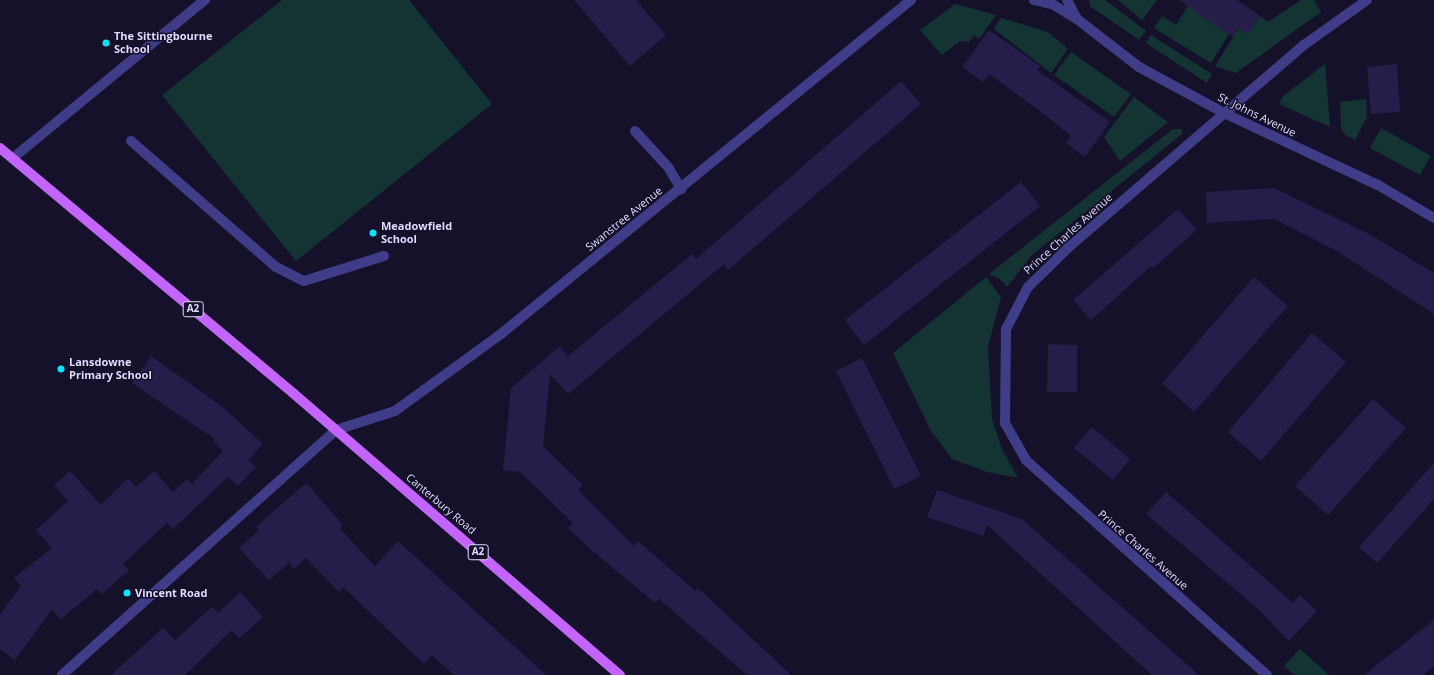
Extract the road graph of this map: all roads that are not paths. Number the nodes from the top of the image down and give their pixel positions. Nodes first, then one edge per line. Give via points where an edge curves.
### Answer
1 (205, 0) edge
2 (911, 0) edge
3 (1034, 0) edge
4 (1067, 0) edge
5 (1367, 0) edge
6 (1077, 19) junction
7 (1224, 113) junction
8 (635, 131) dead end
9 (131, 141) dead end
10 (0, 148) edge
11 (13, 158) junction
12 (681, 189) junction
13 (1434, 218) edge
14 (384, 256) dead end
15 (336, 430) junction
16 (62, 675) edge
17 (620, 675) edge
18 (1267, 675) edge

1 - 11 street
2 - 12 street, Swanstree Avenue
3 - 6 street, St. Johns Avenue via 1052,4
4 - 6 street, St. Johns Avenue
5 - 7 street, Prince Charles Avenue via 1304,45
6 - 7 street, St. Johns Avenue via 1139,67
7 - 13 street, St. Johns Avenue via 1378,185
7 - 18 street, Prince Charles Avenue via 1069,247 1028,287 1006,329 1005,423 1026,460 1051,486
8 - 12 street via 668,167
9 - 14 street via 276,267 304,281
10 - 11 main road, A2
11 - 15 main road, A2
12 - 15 street, Swanstree Avenue via 501,334 395,411
15 - 16 street
15 - 17 main road, Canterbury Road / A2

